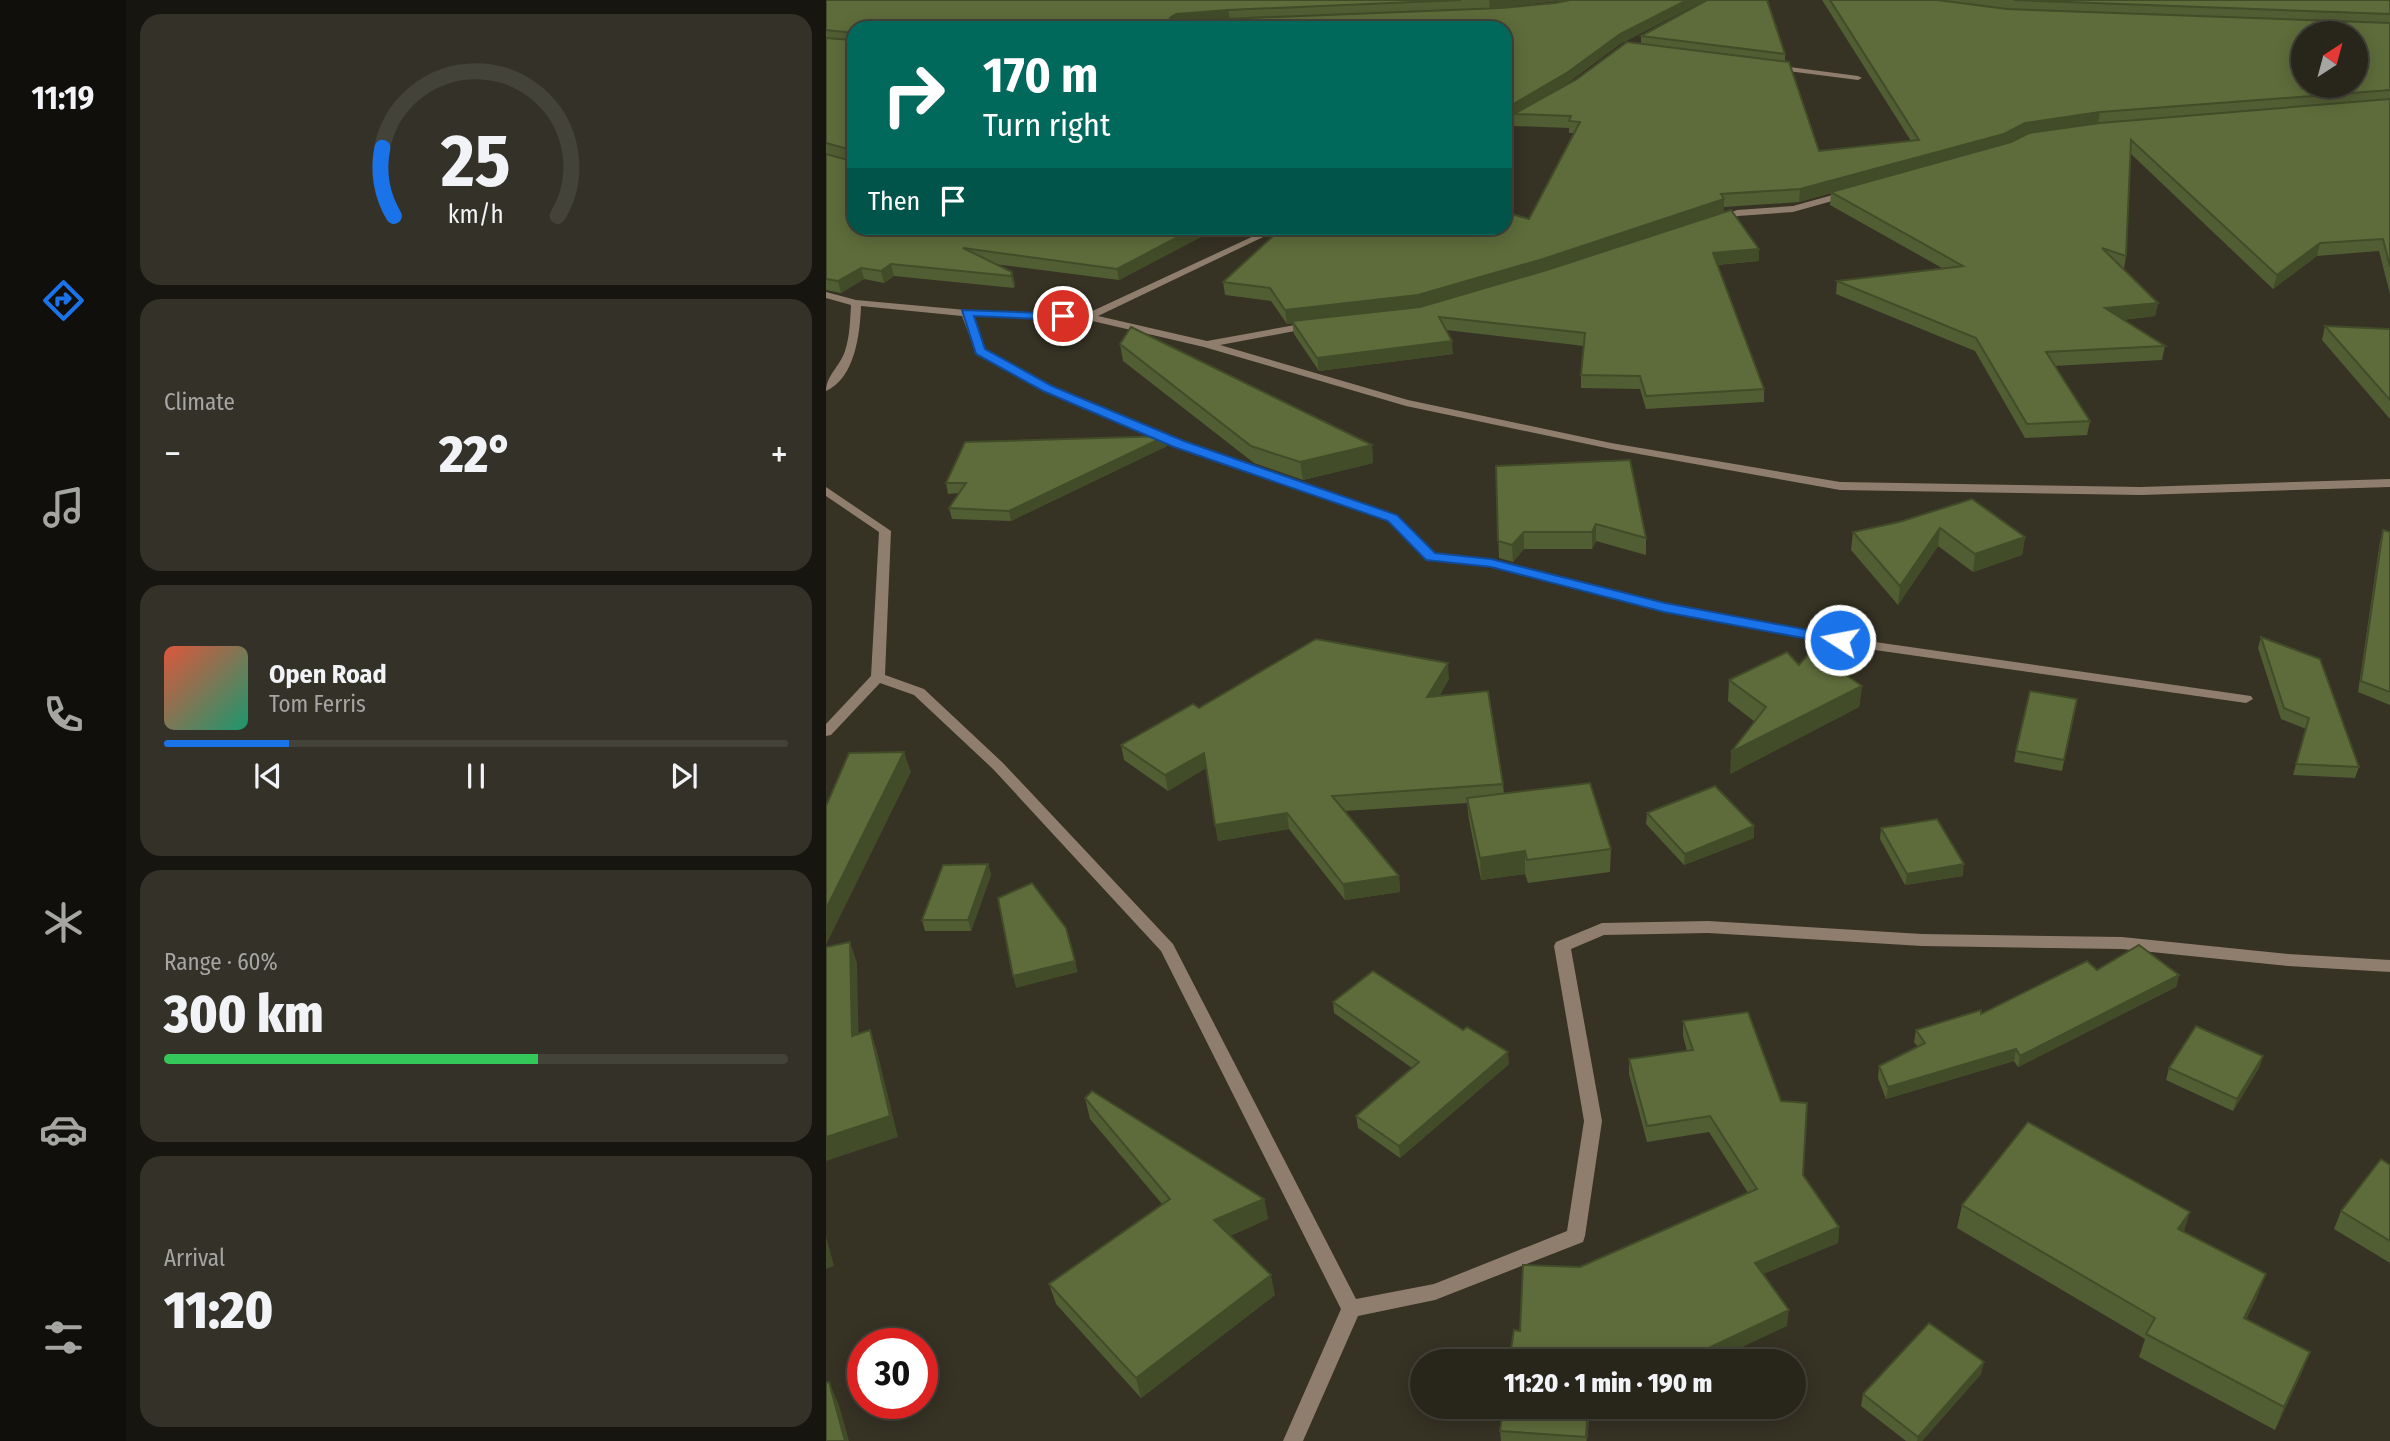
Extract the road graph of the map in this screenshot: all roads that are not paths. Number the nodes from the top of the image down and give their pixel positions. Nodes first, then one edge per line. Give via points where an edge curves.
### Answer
1 (1763, 65) edge
2 (1858, 78) dead end
3 (1539, 106) edge
4 (1512, 122) edge
5 (1858, 190) edge
6 (1699, 226) edge
7 (1262, 235) edge
8 (826, 295) edge
9 (856, 303) junction
10 (967, 313) junction
11 (1088, 317) junction
12 (1325, 324) edge
13 (1207, 344) junction
14 (826, 388) edge
15 (2390, 483) edge
16 (826, 491) edge
17 (878, 677) junction
18 (2246, 699) dead end
19 (826, 732) edge
20 (2390, 966) edge
21 (1351, 1309) junction
22 (1293, 1441) edge

1 - 2 street
3 - 4 street
5 - 6 street via 1793,209 1737,213
7 - 11 street
8 - 9 street
9 - 10 street
9 - 14 street via 855,338 847,365
10 - 11 street
10 - 18 street via 980,351 1047,388 1179,444 1392,518 1431,557 1491,563 1664,607 1840,640
11 - 13 street
12 - 13 street
13 - 15 street via 1406,403 1611,446 1840,486 2141,491
16 - 17 street via 884,531
17 - 19 street
17 - 21 street via 919,692 998,766 1167,948
20 - 21 street via 2122,943 1922,940 1708,927 1602,929 1562,946 1593,1121 1576,1236 1435,1292
21 - 22 street

